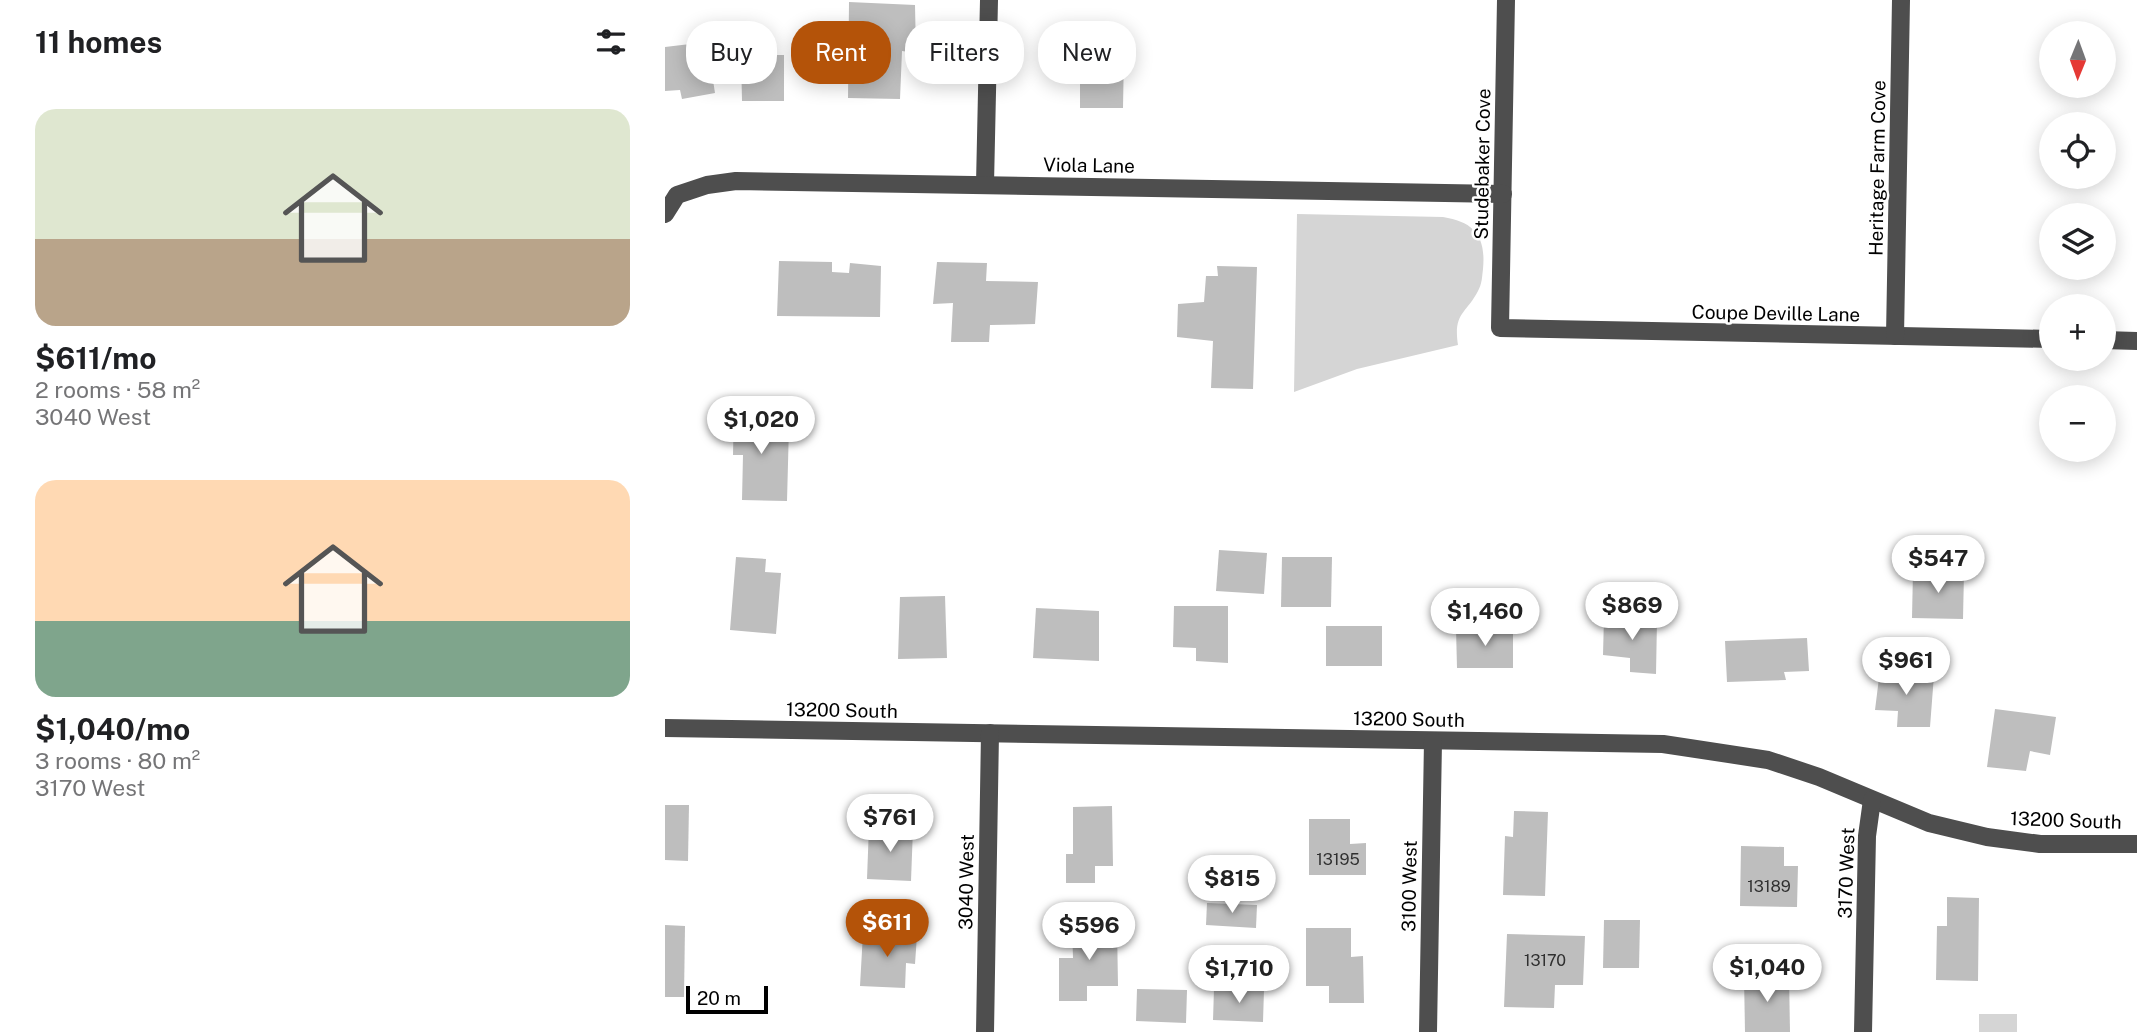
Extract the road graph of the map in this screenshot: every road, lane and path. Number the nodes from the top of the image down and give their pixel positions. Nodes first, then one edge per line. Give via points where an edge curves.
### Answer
1 (989, 0) edge
2 (1506, 0) edge
3 (1901, 0) edge
4 (985, 184) junction
5 (1503, 194) junction
6 (665, 214) edge
7 (1500, 328) joint
8 (1895, 336) junction
9 (2039, 339) edge
10 (2116, 340) edge
11 (2137, 341) edge
12 (665, 728) edge
13 (990, 733) junction
14 (1433, 741) junction
15 (1872, 800) junction
16 (2137, 844) edge
17 (985, 1032) edge
18 (1428, 1032) edge
19 (1863, 1032) edge

1 - 4 street
2 - 5 street, Studebaker Cove
3 - 8 street, Heritage Farm Cove
4 - 5 street, Viola Lane
4 - 6 street, Viola Lane via 736,181 677,195
5 - 7 street, Studebaker Cove
7 - 8 street, Coupe Deville Lane
8 - 9 street, Coupe Deville Lane
10 - 11 street
12 - 13 street, 13200 South
13 - 14 street, 13200 South
13 - 17 street, 3040 West
14 - 15 street, 13200 South via 1663,744 1711,750 1768,760
14 - 18 street, 3100 West
15 - 16 street, 13200 South via 1929,823 1987,837 2040,844
15 - 19 street, 3170 West via 1867,836

